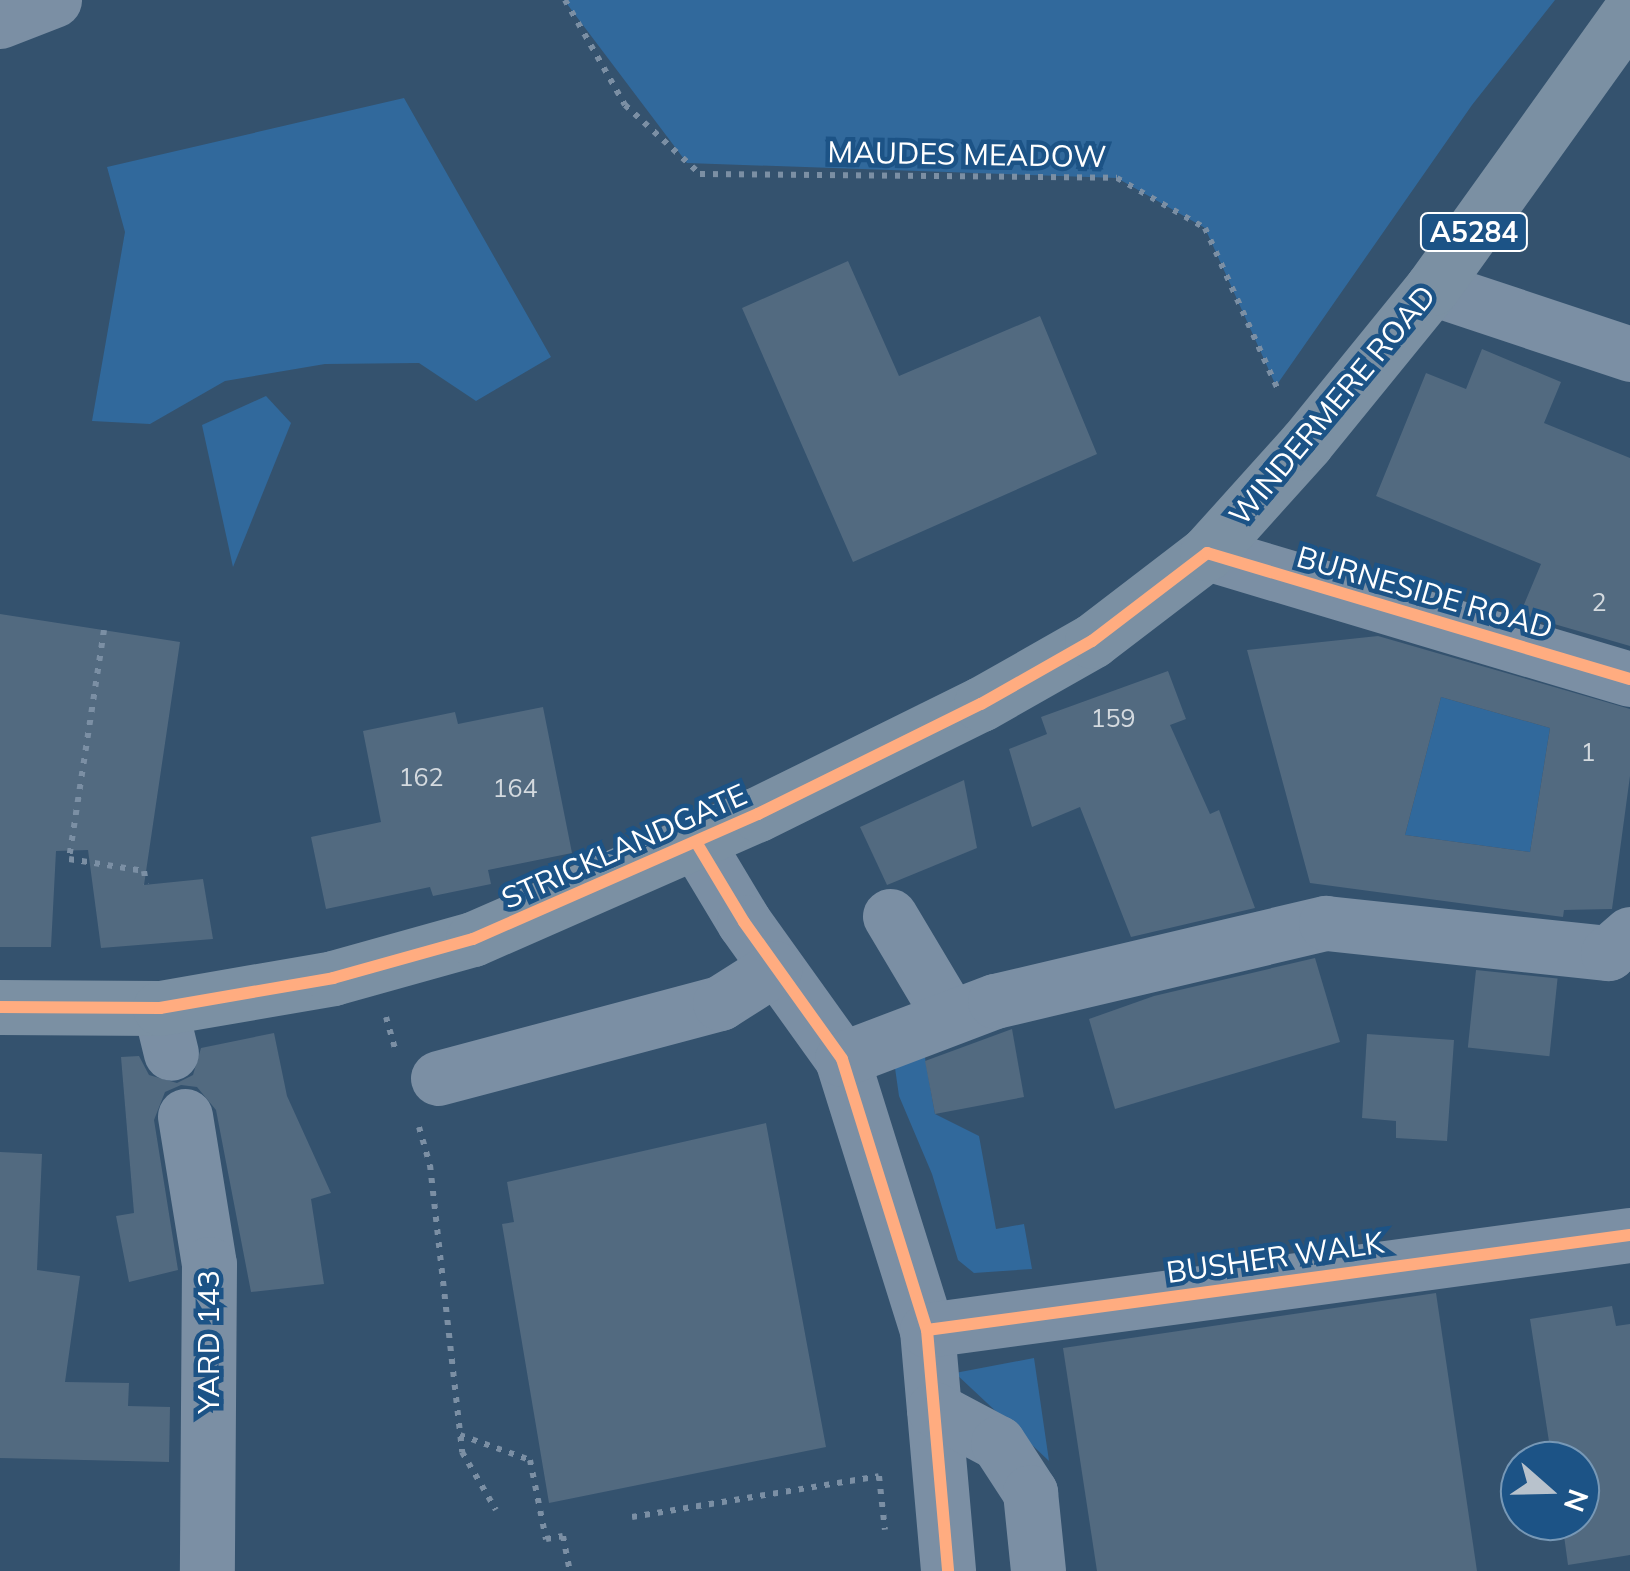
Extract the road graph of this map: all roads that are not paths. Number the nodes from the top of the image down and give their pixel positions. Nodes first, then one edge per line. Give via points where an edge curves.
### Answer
1 (54, 0) edge
2 (1628, 16) edge
3 (0, 22) edge
4 (1432, 288) junction
5 (1630, 354) edge
6 (1206, 553) junction
7 (1630, 679) edge
8 (696, 842) junction
9 (890, 916) dead end
10 (1630, 934) edge
11 (775, 968) junction
12 (0, 1007) edge
13 (949, 1015) junction
14 (842, 1059) junction
15 (417, 1083) road end
16 (185, 1116) dead end
17 (1630, 1235) edge
18 (926, 1330) junction
19 (934, 1409) junction
20 (208, 1571) edge
21 (948, 1571) edge
22 (1038, 1571) edge

1 - 3 street
2 - 4 highway, WINDERMERE ROAD / A5284
4 - 5 street
4 - 6 highway, WINDERMERE ROAD / A5284 via 1306,444
6 - 7 street, BURNESIDE ROAD
6 - 8 highway, STRICKLANDGATE / A5284 via 1092,641 981,704
8 - 11 street
8 - 12 highway, STRICKLANDGATE / A5284 via 474,939 166,1030
9 - 13 street
10 - 13 street via 1608,953 1326,923
11 - 14 street
11 - 15 street via 720,1003
13 - 14 street
14 - 18 street
16 - 20 street, YARD 143 via 209,1264
17 - 18 street, BUSHER WALK
18 - 19 street
19 - 21 street
19 - 22 street via 998,1444 1030,1492

